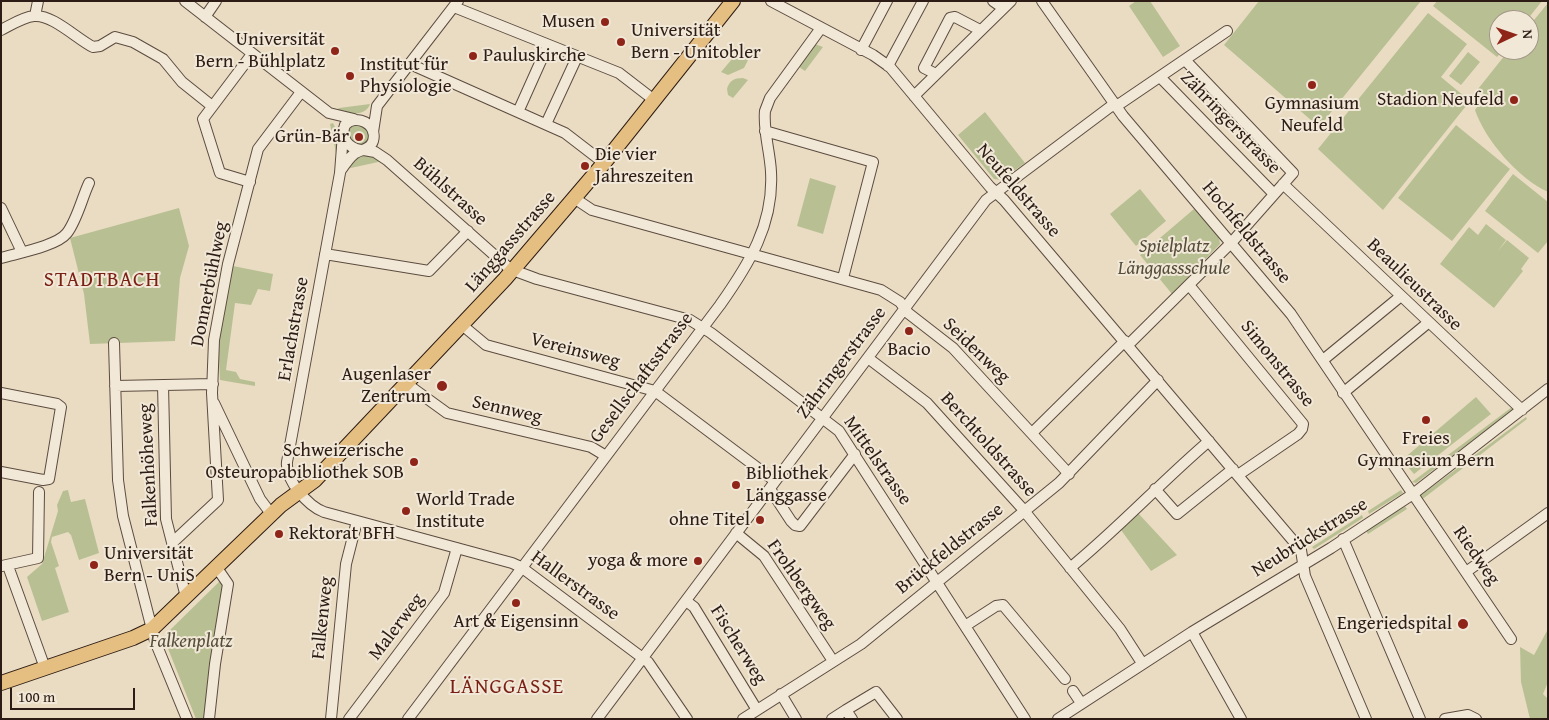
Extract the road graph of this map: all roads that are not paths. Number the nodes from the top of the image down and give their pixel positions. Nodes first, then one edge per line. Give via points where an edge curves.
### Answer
1 (38, 1) edge
2 (185, 1) edge
3 (216, 1) edge
4 (733, 1) edge
5 (771, 1) edge
6 (887, 1) edge
7 (923, 1) edge
8 (993, 1) edge
9 (1042, 1) edge
10 (456, 4) edge
11 (1007, 5) edge
12 (35, 16) junction
13 (205, 17) junction
14 (821, 28) junction
15 (1, 30) edge
16 (980, 30) junction
17 (1227, 31) dead end
18 (548, 45) junction
19 (861, 50) junction
20 (252, 54) junction
21 (577, 56) junction
22 (1185, 60) junction
23 (410, 64) junction
24 (888, 66) junction
25 (936, 74) junction
26 (1160, 77) junction
27 (301, 92) junction
28 (914, 96) junction
29 (654, 100) junction
30 (1115, 105) junction
31 (212, 106) junction
32 (376, 106) junction
33 (518, 112) junction
34 (329, 113) junction
35 (355, 119) junction
36 (546, 124) junction
37 (765, 131) junction
38 (343, 134) junction
39 (373, 134) junction
40 (363, 150) junction
41 (388, 160) junction
42 (604, 163) junction
43 (341, 170) junction
44 (89, 182) dead end
45 (250, 182) junction
46 (1283, 184) junction
47 (995, 193) junction
48 (1274, 194) junction
49 (574, 198) junction
50 (1, 208) edge
51 (468, 231) junction
52 (1232, 242) junction
53 (22, 252) junction
54 (325, 254) junction
55 (754, 254) junction
56 (1, 258) edge
57 (513, 270) junction
58 (843, 278) junction
59 (1189, 285) junction
60 (1401, 296) junction
61 (905, 309) junction
62 (1429, 322) junction
63 (462, 324) junction
64 (702, 327) junction
65 (114, 343) dead end
66 (1126, 343) junction
67 (868, 358) junction
68 (1322, 360) junction
69 (1158, 380) junction
70 (213, 384) junction
71 (407, 384) junction
72 (163, 385) junction
73 (115, 386) junction
74 (1548, 390) edge
75 (655, 391) junction
76 (1, 393) edge
77 (1343, 393) junction
78 (212, 400) junction
79 (1522, 410) junction
80 (823, 417) junction
81 (1032, 433) junction
82 (1209, 441) junction
83 (855, 454) junction
84 (606, 456) junction
85 (1, 472) edge
86 (1235, 472) junction
87 (1069, 474) junction
88 (772, 485) junction
89 (1155, 489) junction
90 (300, 491) junction
91 (39, 492) dead end
92 (1413, 494) junction
93 (1024, 511) junction
94 (1548, 513) edge
95 (272, 514) junction
96 (358, 521) junction
97 (736, 533) junction
98 (1343, 539) junction
99 (172, 543) junction
100 (457, 548) junction
101 (1303, 564) junction
102 (5, 566) edge
103 (521, 567) junction
104 (216, 568) junction
105 (1070, 568) junction
106 (1466, 572) junction
107 (937, 582) junction
108 (186, 597) junction
109 (686, 601) junction
110 (966, 626) junction
111 (152, 629) junction
112 (1192, 632) junction
113 (1511, 639) dead end
114 (643, 658) junction
115 (833, 661) junction
116 (1142, 663) junction
117 (45, 668) junction
118 (1065, 679) dead end
119 (1, 683) edge
120 (1073, 690) dead end
121 (780, 694) junction
122 (1081, 704) junction
123 (757, 710) junction
124 (846, 710) junction
125 (744, 718) edge
126 (187, 719) edge
127 (209, 719) edge
128 (331, 719) edge
129 (349, 719) edge
130 (408, 719) edge
131 (597, 719) edge
132 (687, 719) edge
133 (796, 719) edge
134 (832, 719) edge
135 (852, 719) edge
136 (897, 719) edge
137 (1025, 719) edge
138 (1058, 719) edge
139 (1241, 719) edge
140 (1366, 719) edge
141 (1420, 719) edge
142 (1445, 719) edge
143 (1476, 719) edge

1 - 12 street
2 - 13 street
3 - 13 street
4 - 29 main road, Länggassstrasse
5 - 14 street, Neufeldstrasse
6 - 19 street
7 - 24 street
8 - 11 street
9 - 30 street, Hochfeldstrasse
10 - 18 street
10 - 23 street
11 - 16 street
12 - 15 street
12 - 31 street via 48,19 92,47 115,37 133,42 163,59 182,82
13 - 20 street
14 - 19 street, Neufeldstrasse
14 - 37 street, Gesellschaftsstrasse via 770,98 765,111
16 - 25 street
16 - 25 street via 956,17 950,18 924,68
17 - 22 street, Zähringerstrasse
18 - 21 street
18 - 33 street
19 - 24 street, Neufeldstrasse
20 - 27 street
20 - 31 street
21 - 29 street via 624,76
21 - 36 street
22 - 26 street, Zähringerstrasse
22 - 46 street via 1293,173
23 - 32 street
23 - 33 street
24 - 28 street, Neufeldstrasse
25 - 28 street
26 - 30 street, Zähringerstrasse
26 - 48 street, Zähringerstrasse
27 - 34 street
27 - 45 street, Donnerbühlweg via 259,146
28 - 47 street, Neufeldstrasse
29 - 42 main road, Länggassstrasse
30 - 47 street, Zähringerstrasse
30 - 52 street, Hochfeldstrasse
31 - 45 street via 204,121 219,171 224,176
32 - 35 street
32 - 39 street
33 - 36 street
34 - 35 street
34 - 38 street
35 - 38 street via 345,125
35 - 39 street via 366,123
36 - 42 street via 575,139
37 - 55 street, Gesellschaftsstrasse via 771,198
37 - 58 street via 873,162
38 - 40 street via 350,146
38 - 43 street, Erlachstrasse
39 - 40 street via 371,145
39 - 41 street, Bühlstrasse
40 - 41 street, Bühlstrasse via 375,152
40 - 43 street via 350,158
41 - 51 street, Bühlstrasse
42 - 49 main road, Länggassstrasse
43 - 54 street, Erlachstrasse
44 - 53 street via 66,234 54,242
45 - 70 street, Donnerbühlweg via 228,264 216,328
46 - 48 street
46 - 60 street, Beaulieustrasse
47 - 61 street, Zähringerstrasse via 986,200
47 - 66 street, Neufeldstrasse
48 - 52 street
49 - 55 street, Seidenweg via 592,210
49 - 57 main road, Länggassstrasse
50 - 53 street
51 - 54 street via 429,271
51 - 57 street, Bühlstrasse
52 - 59 street
52 - 68 street, Hochfeldstrasse via 1291,314
53 - 56 street
54 - 90 street, Erlachstrasse via 287,465 288,474
55 - 58 street, Seidenweg
55 - 64 street, Gesellschaftsstrasse
57 - 63 main road, Länggassstrasse
57 - 64 street, Mittelstrasse via 684,318
58 - 61 street, Seidenweg via 881,290
59 - 66 street
59 - 86 street, Simonstrasse via 1303,424 1298,434
60 - 62 street, Beaulieustrasse
60 - 68 street
61 - 67 street, Zähringerstrasse
61 - 81 street, Seidenweg via 953,348
62 - 77 street
62 - 79 street, Beaulieustrasse
63 - 71 main road, Länggassstrasse
63 - 75 street, Vereinsweg via 486,345
64 - 75 street, Gesellschaftsstrasse
64 - 80 street, Mittelstrasse
65 - 73 street
66 - 69 street, Neufeldstrasse
66 - 81 street
67 - 80 street, Zähringerstrasse
67 - 93 street, Berchtoldstrasse via 928,404
68 - 77 street, Hochfeldstrasse
69 - 82 street, Neufeldstrasse
69 - 87 street, Brückfeldstrasse
70 - 72 street, Falkenhöheweg
70 - 78 street, Donnerbühlweg
71 - 84 street, Sennweg via 447,414 591,447
71 - 90 main road, Länggassstrasse
72 - 73 street, Falkenhöheweg
72 - 99 street, Falkenhöheweg via 166,519
73 - 111 street via 119,494
74 - 79 street, Neubrückstrasse
75 - 84 street, Gesellschaftsstrasse
75 - 88 street, Vereinsweg
76 - 85 street via 57,404 61,408 49,479
77 - 92 street, Hochfeldstrasse
78 - 95 street, Donnerbühlweg via 260,499
78 - 99 street, Falkenhöheweg via 218,500
79 - 92 street, Neubrückstrasse
80 - 83 street, Mittelstrasse via 839,431
80 - 88 street, Zähringerstrasse
81 - 87 street, Seidenweg
82 - 86 street, Neufeldstrasse
82 - 89 street
83 - 88 street, Vereinsweg via 800,526 791,521
83 - 107 street, Mittelstrasse
84 - 103 street, Gesellschaftsstrasse
86 - 89 street via 1178,514
86 - 101 street, Neufeldstrasse via 1301,550
87 - 93 street, Brückfeldstrasse
88 - 97 street, Zähringerstrasse
89 - 105 street via 1108,537
90 - 95 main road
90 - 96 street, Hallerstrasse via 320,511
91 - 102 street via 38,558
92 - 98 street, Neubrückstrasse
92 - 106 street, Riedweg
93 - 105 street, Berchtoldstrasse
93 - 107 street, Brückfeldstrasse
94 - 106 street
95 - 104 main road
96 - 100 street, Hallerstrasse
96 - 128 street, Falkenweg via 346,564
97 - 109 street, Zähringerstrasse
97 - 115 street, Frohbergweg via 764,556
98 - 101 street, Neubrückstrasse
98 - 141 street
99 - 108 street, Falkenhöheweg
100 - 103 street, Hallerstrasse
100 - 129 street, Malerweg via 444,593
101 - 112 street, Neubrückstrasse
101 - 140 street, Neufeldstrasse via 1305,576
102 - 117 street
103 - 114 street, Hallerstrasse
103 - 130 street, Gesellschaftsstrasse
104 - 108 main road
104 - 127 street via 228,584
105 - 116 street, Berchtoldstrasse via 1120,629
106 - 113 street, Riedweg
107 - 110 street, Mittelstrasse
107 - 115 street, Brückfeldstrasse via 861,644
108 - 111 main road
109 - 114 street, Zähringerstrasse
109 - 123 street, Fischerweg via 694,607
110 - 118 street via 996,606 1003,605
110 - 137 street, Mittelstrasse
111 - 117 main road
111 - 126 street
112 - 116 street, Neubrückstrasse
112 - 139 street
114 - 131 street, Zähringerstrasse
114 - 132 street, Hallerstrasse
115 - 121 street, Brückfeldstrasse
116 - 122 street, Neubrückstrasse
117 - 119 main road
120 - 122 street
121 - 123 street, Brückfeldstrasse
121 - 133 street, Fischerweg
122 - 138 street, Neubrückstrasse
123 - 125 street, Brückfeldstrasse
124 - 134 street
124 - 135 street
124 - 136 street via 876,692
142 - 143 street via 1468,715

